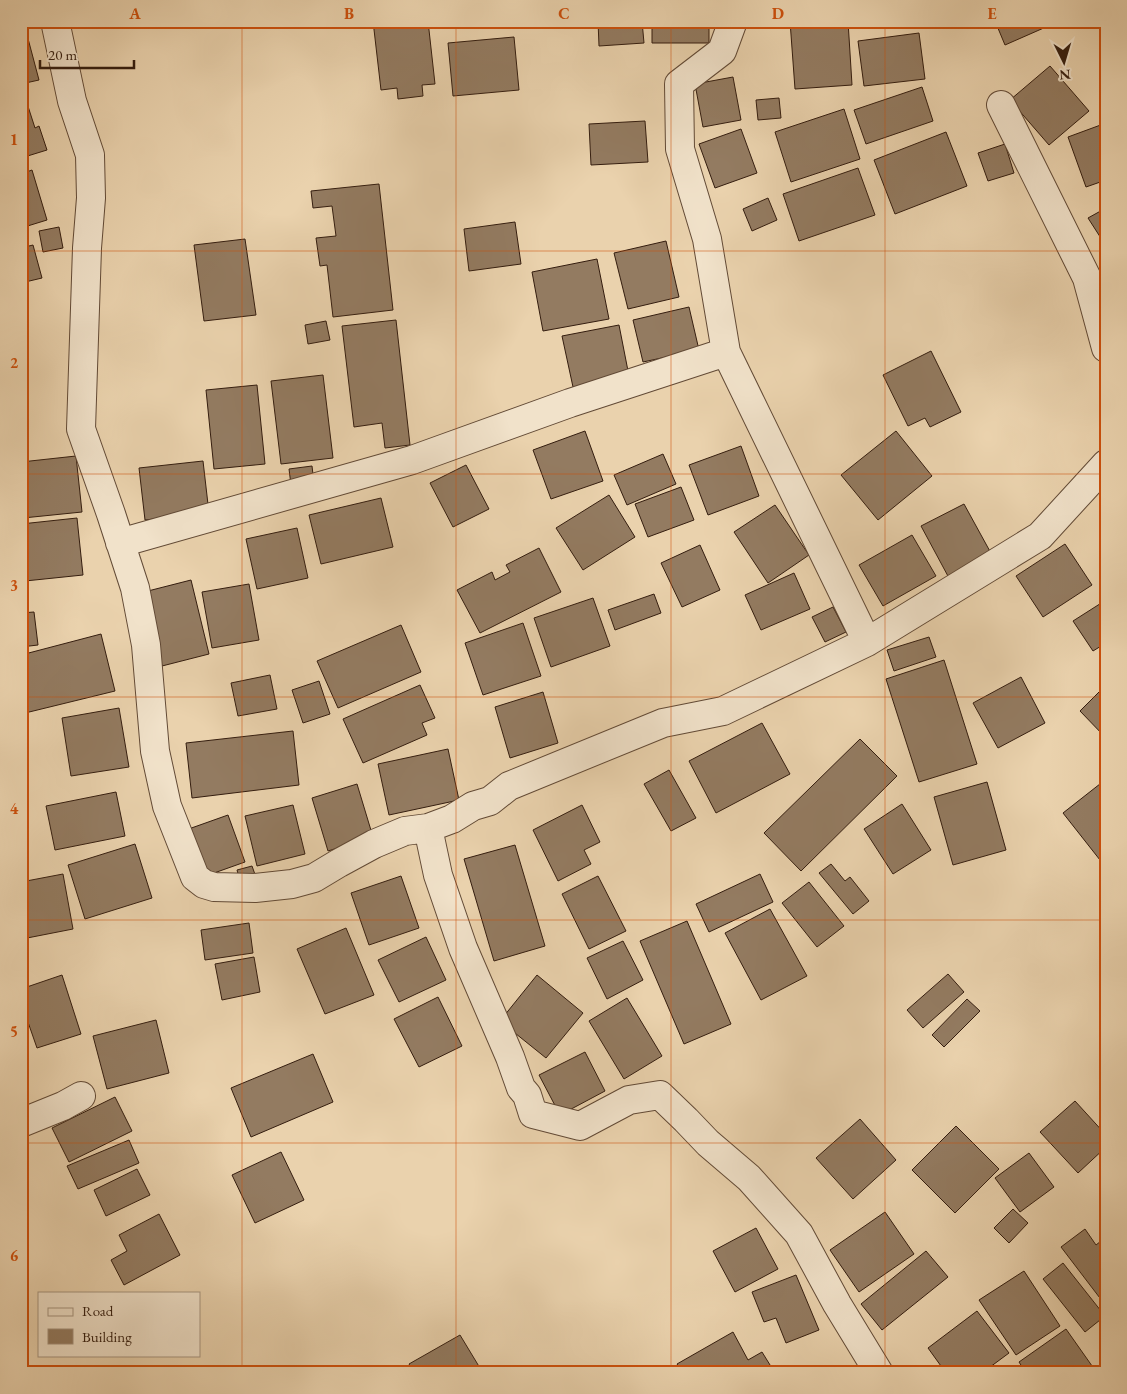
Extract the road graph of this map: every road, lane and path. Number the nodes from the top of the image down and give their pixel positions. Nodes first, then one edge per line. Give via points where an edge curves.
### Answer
1 (55, 21) edge
2 (733, 21) edge
3 (1001, 105) dead end
4 (1106, 348) edge
5 (726, 352) junction
6 (1106, 464) edge
7 (120, 543) junction
8 (867, 642) junction
9 (428, 828) junction
10 (81, 1096) dead end
11 (21, 1123) edge
12 (879, 1373) edge

1 - 7 street via 72,101 90,155 81,428
2 - 5 street via 722,51 679,84 680,149 707,239
3 - 4 street via 1087,278
5 - 7 street via 570,403 412,460
5 - 8 street
6 - 8 street via 1040,536
7 - 9 street via 135,588 146,645 156,751 167,806 195,877 214,888 292,884 314,878 374,844 405,832
8 - 9 street via 723,711 663,723 509,786 490,801
9 - 12 street via 438,875 463,948 533,1114 580,1126 629,1100 660,1096 749,1178 799,1234 836,1304
10 - 11 street

